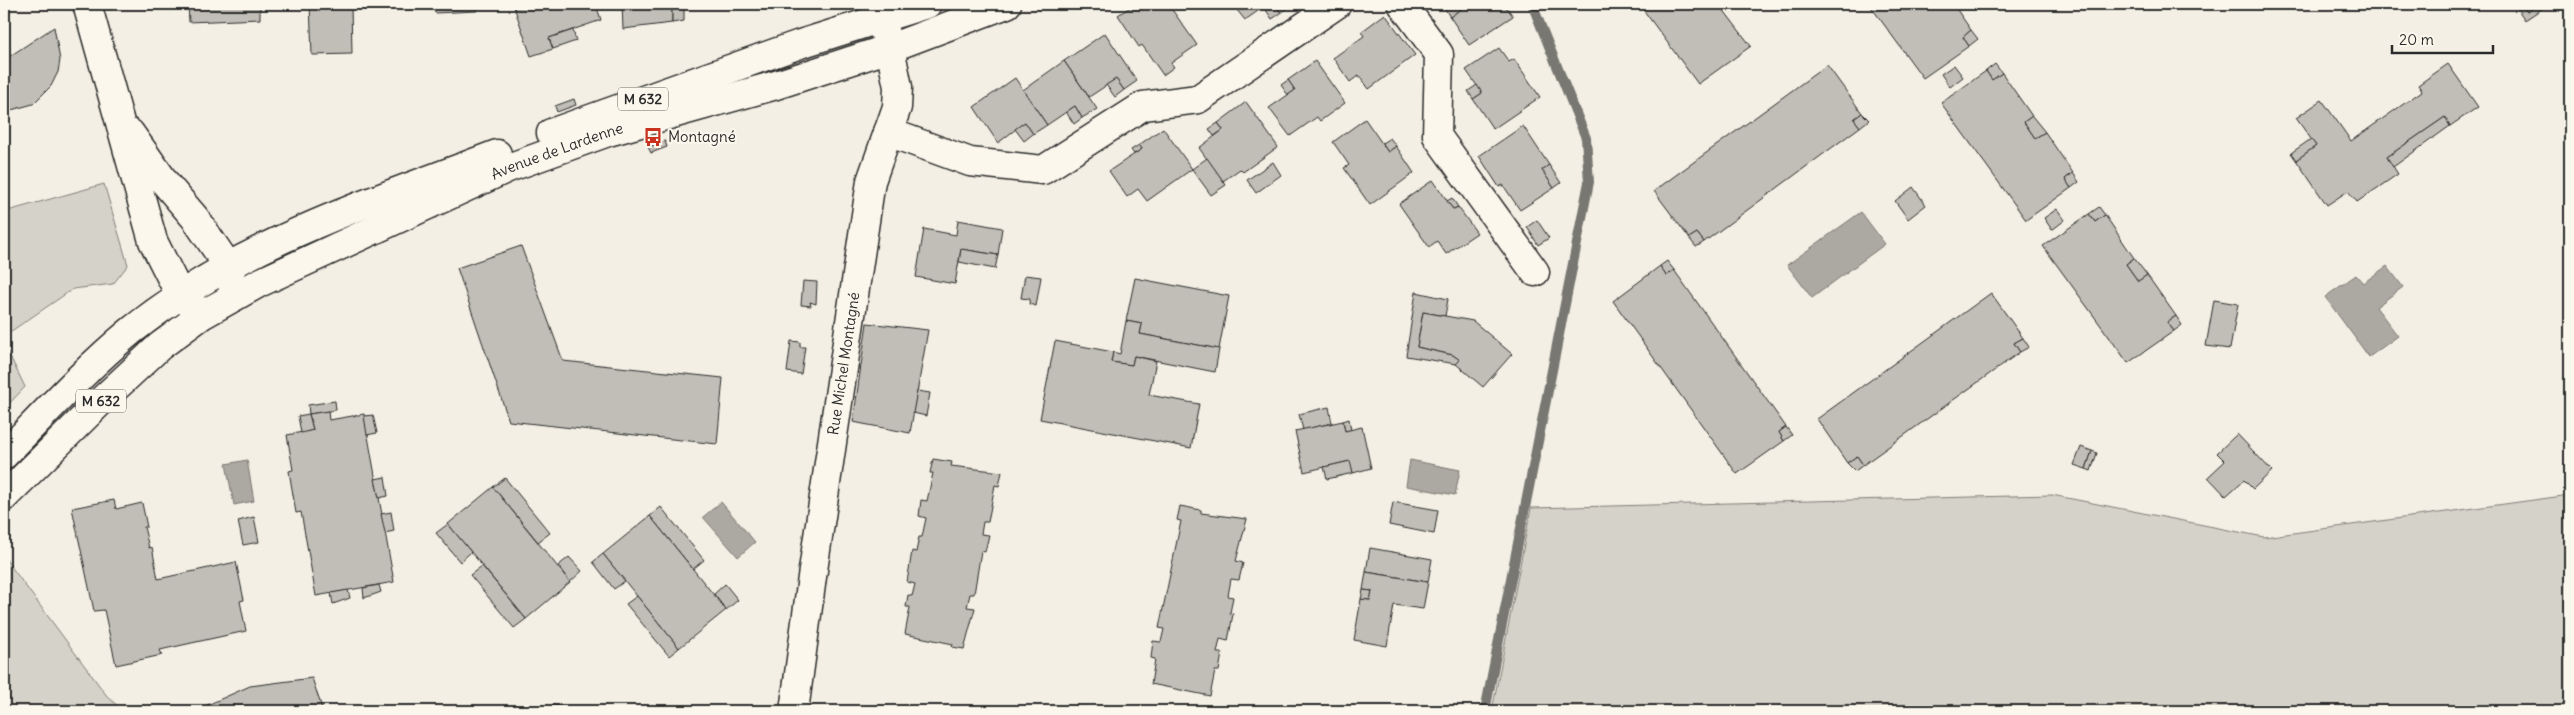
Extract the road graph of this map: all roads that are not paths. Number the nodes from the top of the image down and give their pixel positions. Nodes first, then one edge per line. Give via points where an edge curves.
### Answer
1 (87, 4) edge
2 (927, 4) edge
3 (1007, 4) edge
4 (1337, 4) edge
5 (1402, 4) edge
6 (880, 20) junction
7 (890, 48) junction
8 (121, 122) junction
9 (888, 132) junction
10 (228, 266) junction
11 (1535, 272) dead end
12 (180, 295) junction
13 (235, 296) junction
14 (202, 315) junction
15 (4, 455) edge
16 (4, 497) edge
17 (794, 711) edge

1 - 8 main road
2 - 6 main road, Avenue de Lardenne / M 632
3 - 7 main road, Avenue de Lardenne / M 632
4 - 9 main road via 1198,99 1143,106 1043,170 970,162
5 - 11 main road via 1439,54 1437,136
6 - 7 main road, Rue Michel Montagné
6 - 10 main road, Avenue de Lardenne / M 632 via 800,44 602,113 301,229
7 - 9 main road, Rue Michel Montagné via 898,87 897,108
7 - 13 main road, Avenue de Lardenne / M 632 via 776,85 608,132 508,168
8 - 10 main road
8 - 12 main road via 151,234
9 - 17 main road, Rue Michel Montagné via 871,181
10 - 12 main road, Avenue de Lardenne / M 632
10 - 13 main road
12 - 14 main road
12 - 15 main road, M 632 via 130,332
13 - 14 main road, M 632
14 - 16 main road, M 632 via 127,377

